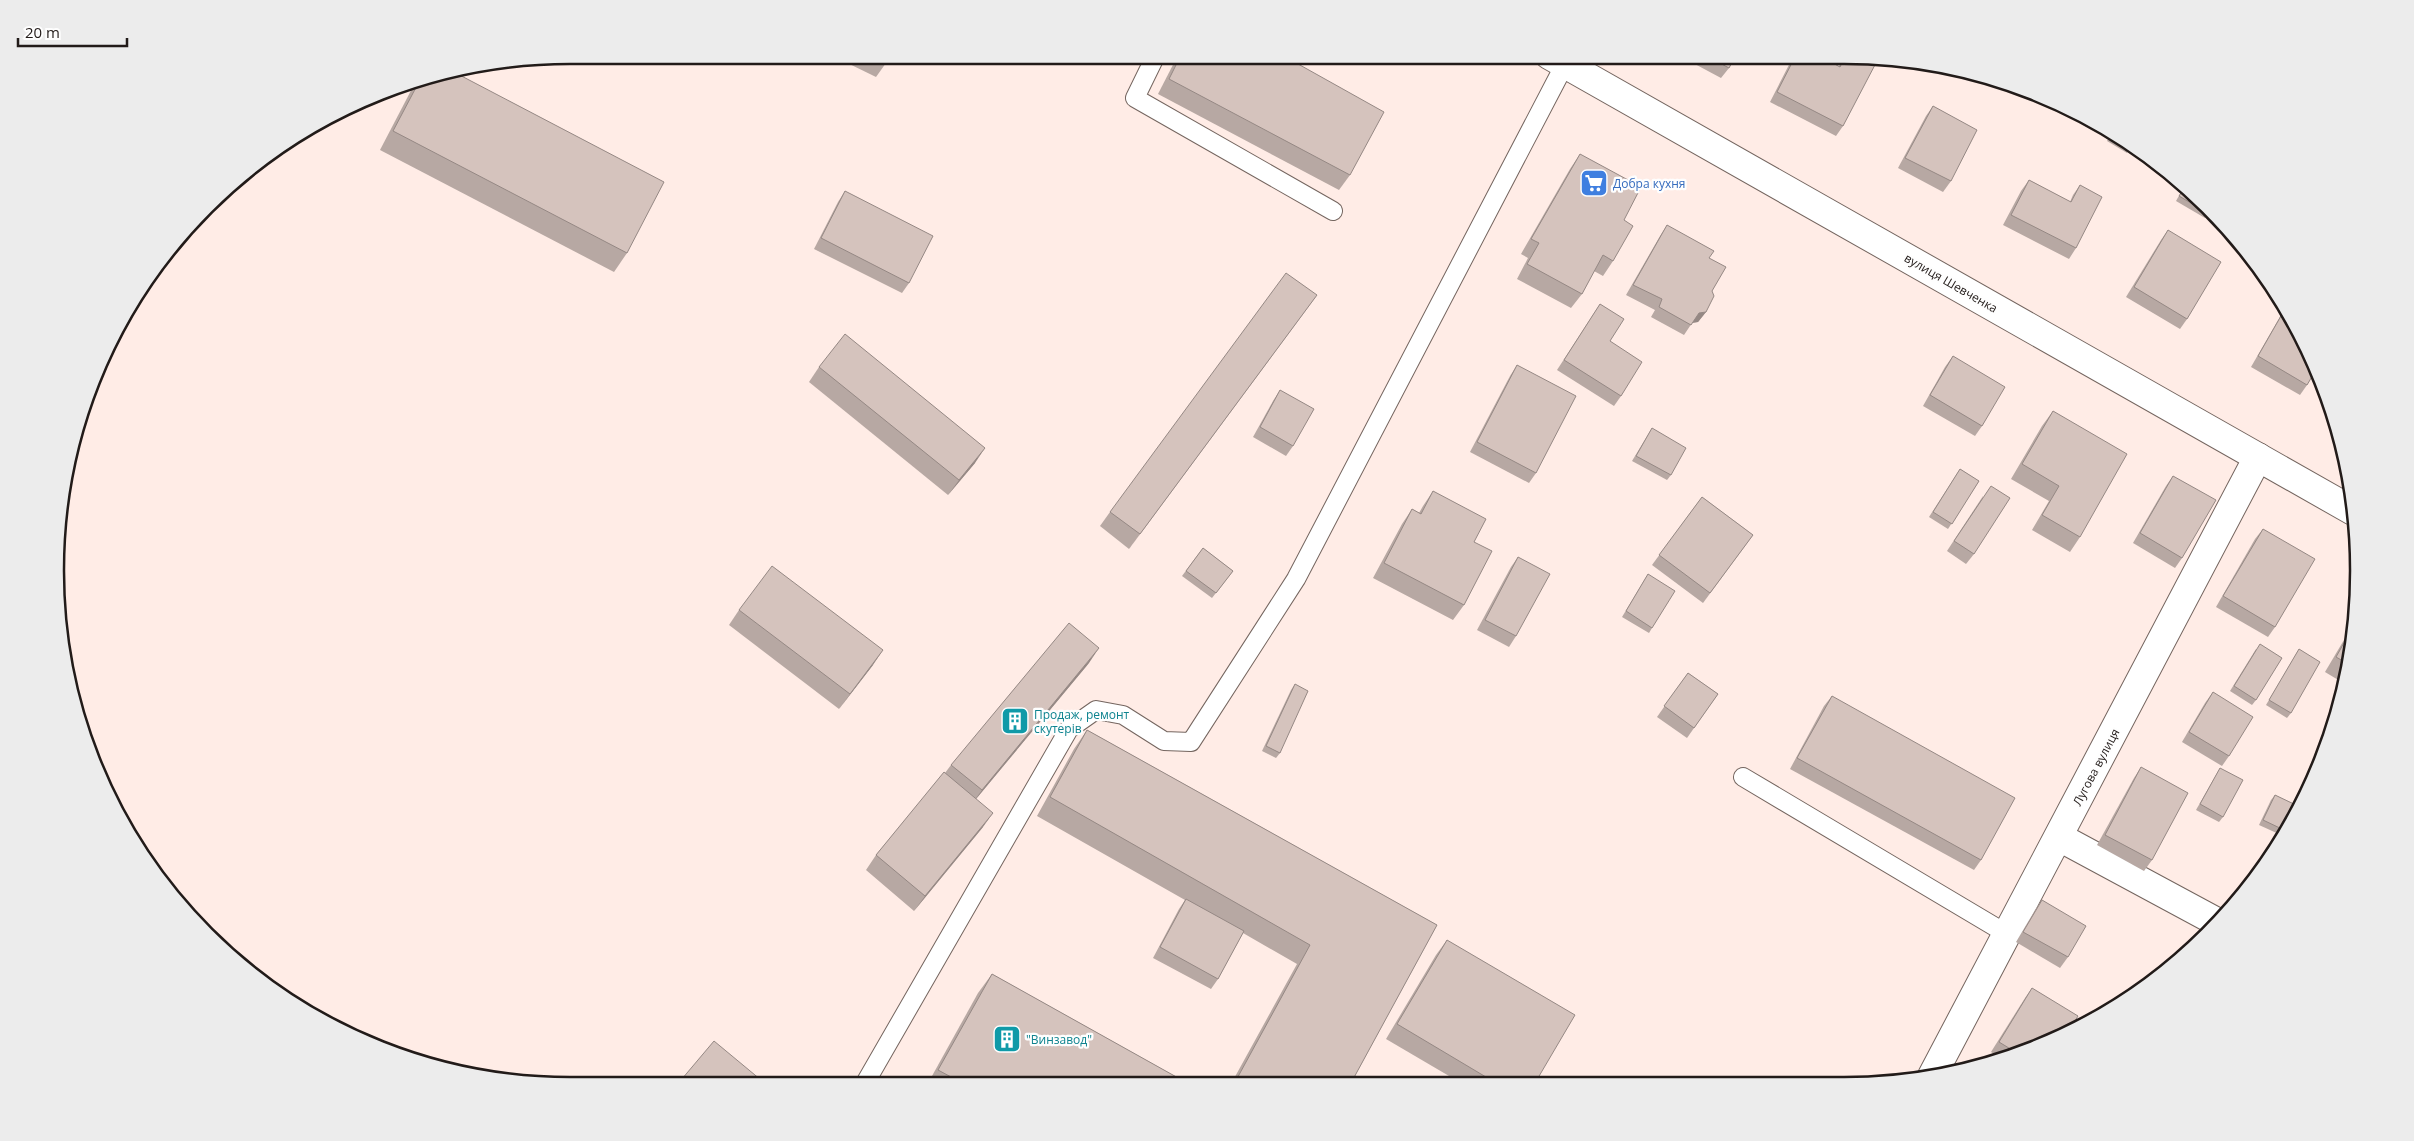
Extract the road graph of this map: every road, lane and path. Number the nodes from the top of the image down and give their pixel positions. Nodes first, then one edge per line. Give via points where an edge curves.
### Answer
1 (1152, 64) edge
2 (1554, 64) edge
3 (1566, 64) edge
4 (1332, 211) dead end
5 (2258, 457) junction
6 (2346, 507) edge
7 (1743, 777) dead end
8 (2059, 837) junction
9 (2211, 920) edge
10 (2007, 934) junction
11 (1936, 1069) edge
12 (869, 1077) edge

1 - 4 lane via 1135,98
2 - 12 lane via 1296,580 1191,742 1164,741 1123,715 1096,710 1069,729
3 - 5 street, вулиця Шевченка
5 - 6 street, вулиця Шевченка
5 - 8 street, Лугова вулиця
7 - 10 lane
8 - 9 street
8 - 10 street, Лугова вулиця
10 - 11 street, Лугова вулиця

